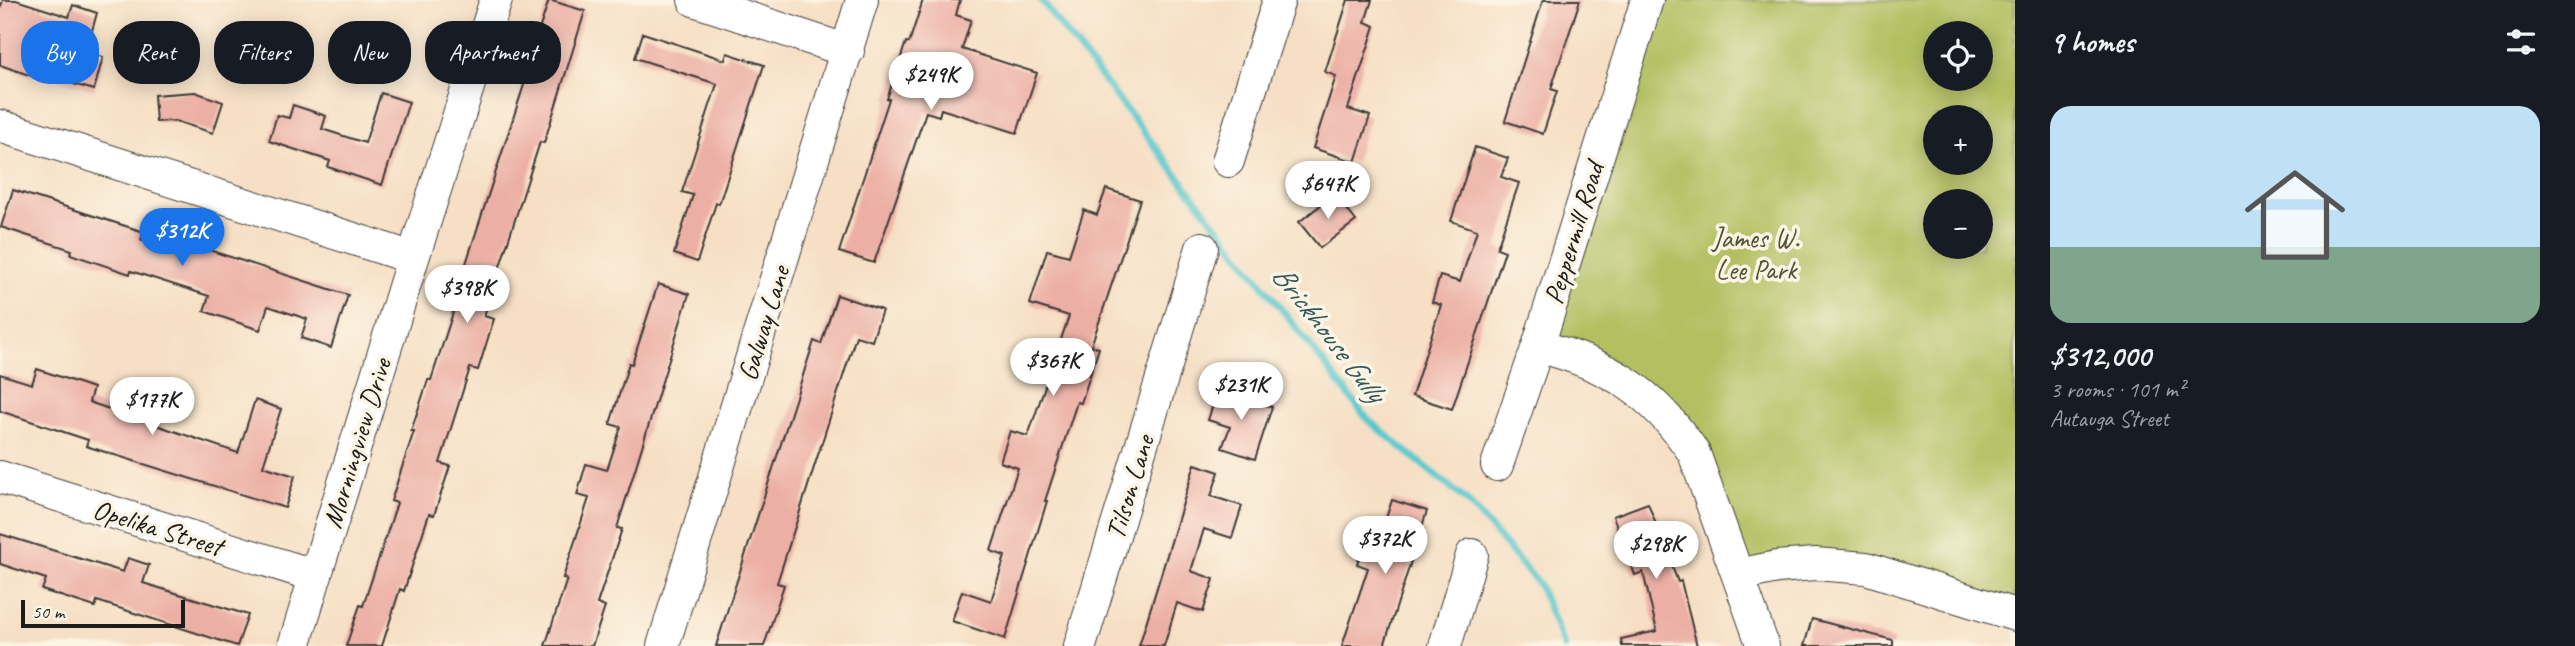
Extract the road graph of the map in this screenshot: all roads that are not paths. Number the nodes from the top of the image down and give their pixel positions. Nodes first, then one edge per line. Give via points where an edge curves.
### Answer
1 (496, 0) edge
2 (694, 0) edge
3 (862, 0) edge
4 (1279, 0) edge
5 (1647, 0) edge
6 (848, 51) junction
7 (0, 126) edge
8 (1228, 160) dead end
9 (1202, 248) dead end
10 (413, 258) junction
11 (1538, 346) junction
12 (1497, 465) dead end
13 (0, 477) edge
14 (1472, 555) dead end
15 (1738, 575) junction
16 (316, 576) junction
17 (2015, 615) edge
18 (294, 646) edge
19 (663, 646) edge
20 (1080, 646) edge
21 (1445, 646) edge
22 (1763, 646) edge

1 - 10 street, Morningview Drive
2 - 6 street
3 - 6 street, Galway Lane
4 - 8 street
5 - 11 street, Peppermill Road
6 - 19 street, Galway Lane
7 - 10 street
9 - 20 street, Tilson Lane
10 - 16 street, Morningview Drive
11 - 12 street, Peppermill Road
11 - 15 street via 1590,363 1636,388 1676,426 1694,453
13 - 16 street, Opelika Street
14 - 21 street
15 - 17 street via 1815,564 1866,568
15 - 22 street
16 - 18 street, Morningview Drive

